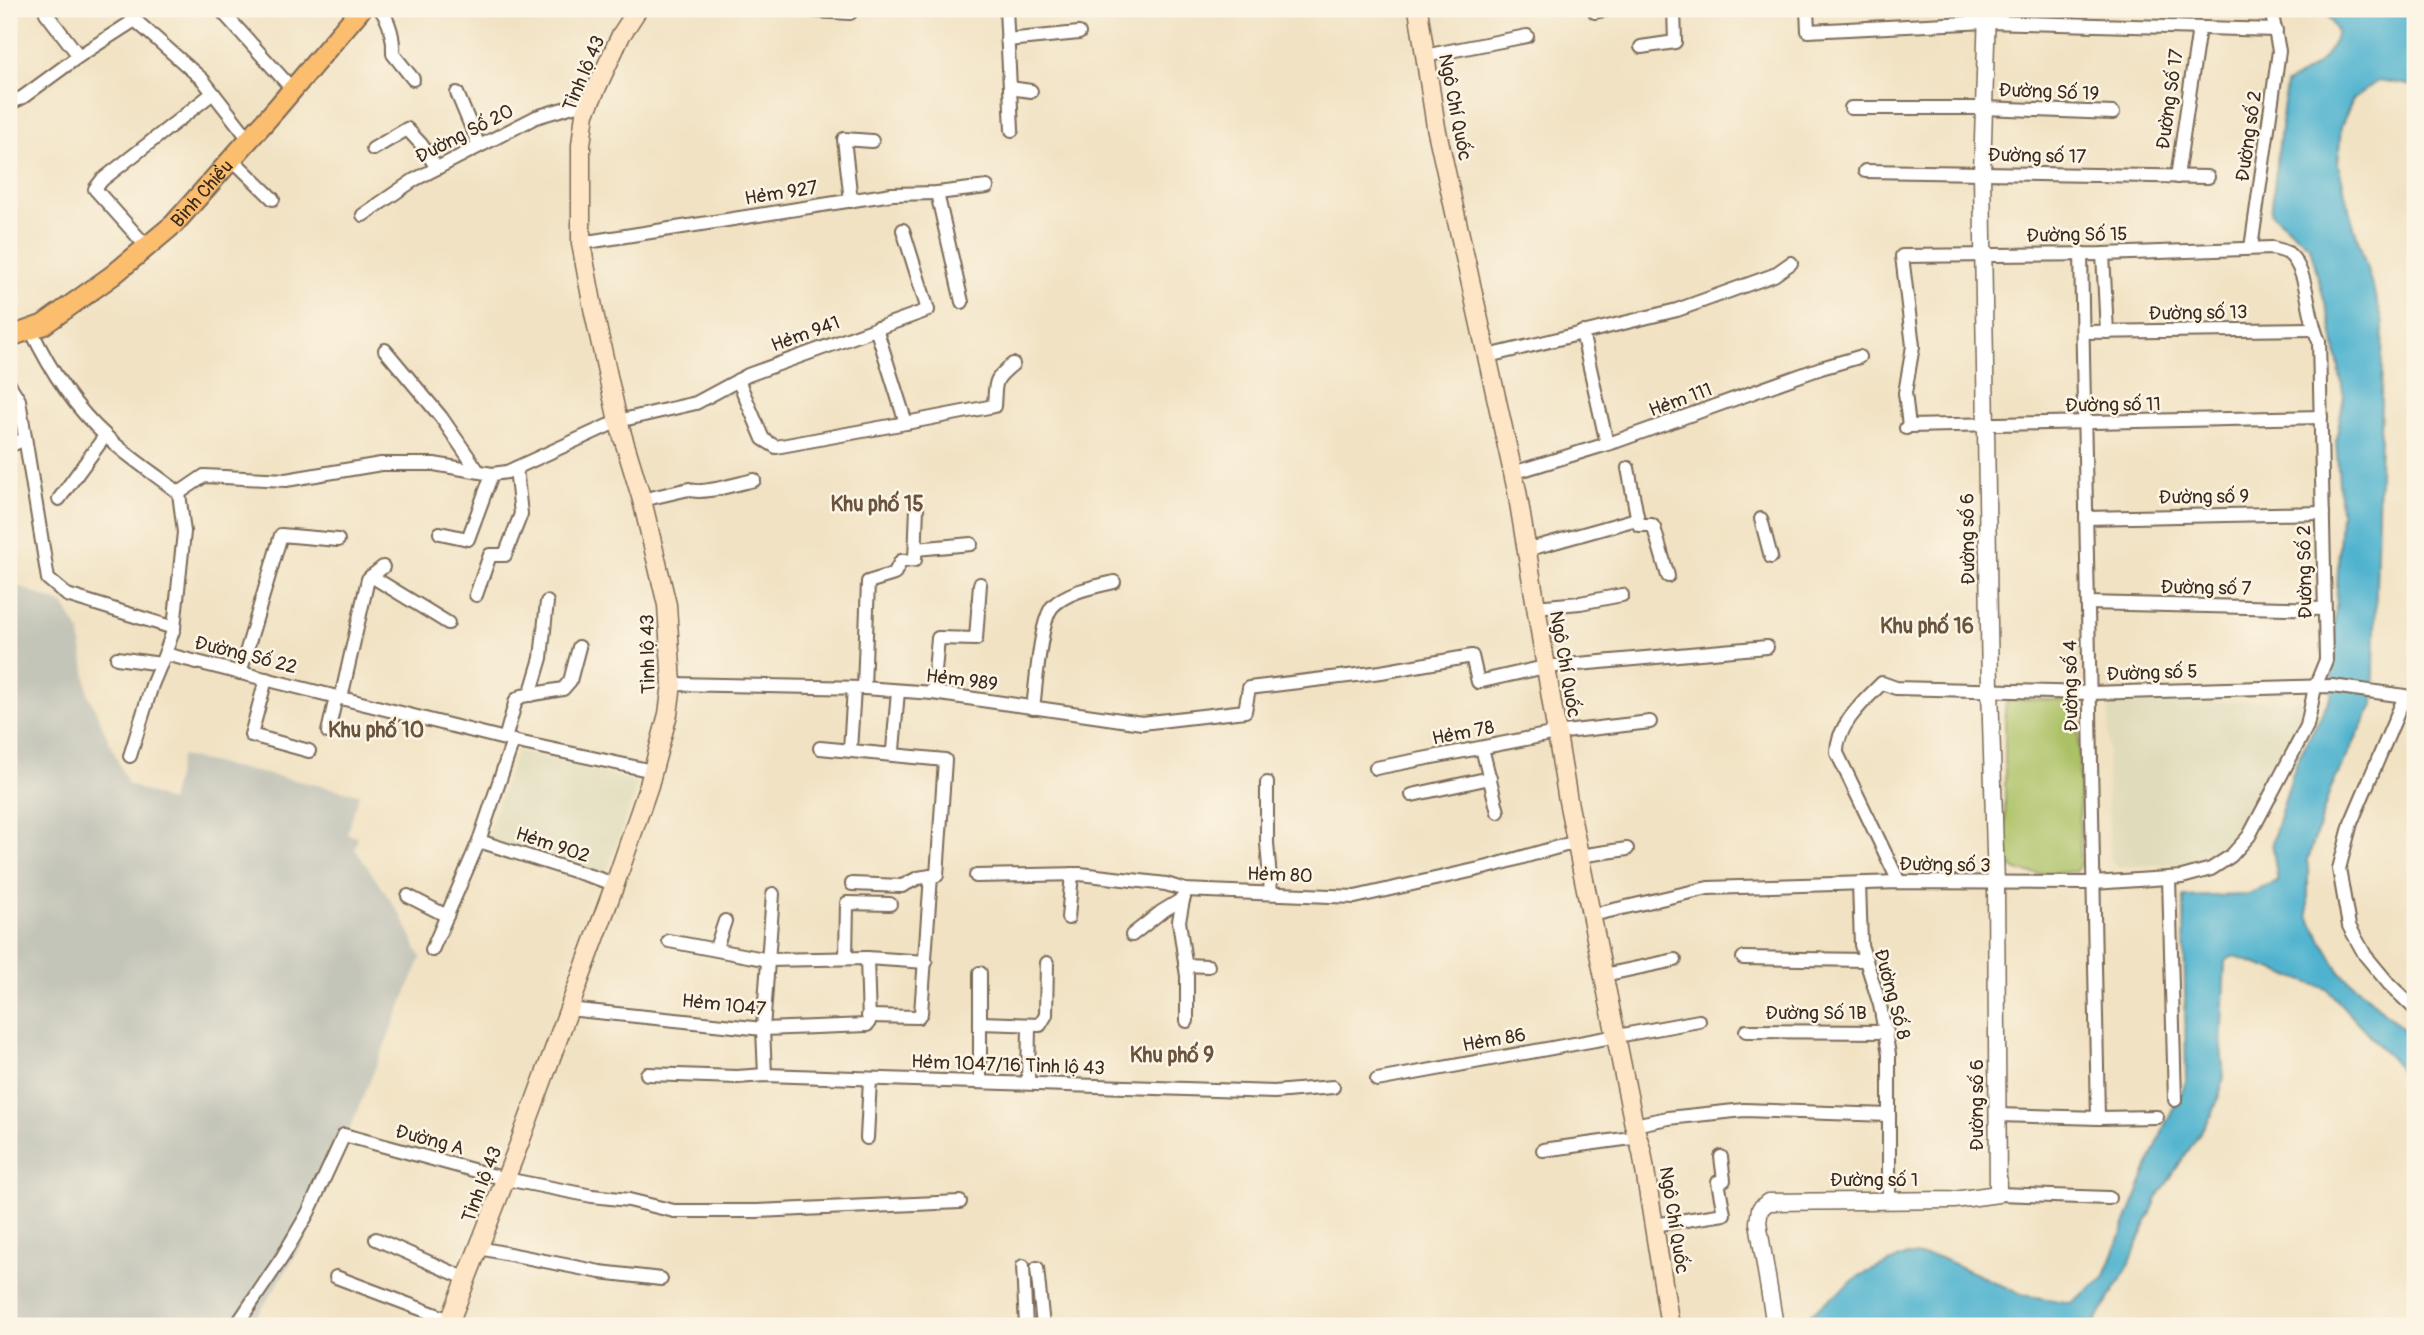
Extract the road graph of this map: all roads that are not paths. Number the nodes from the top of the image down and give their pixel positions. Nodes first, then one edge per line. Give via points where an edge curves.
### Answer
1 (127, 9) edge
2 (220, 9) edge
3 (361, 9) edge
4 (380, 9) edge
5 (638, 9) edge
6 (811, 9) edge
7 (1006, 9) edge
8 (1418, 9) edge
9 (1608, 9) edge
10 (1674, 9) edge
11 (1807, 9) edge
12 (2271, 9) edge
13 (1595, 12) dead end
14 (46, 13) dead end
15 (850, 13) dead end
16 (1986, 15) edge
17 (135, 20) junction
18 (2199, 28) junction
19 (2276, 30) junction
20 (1079, 33) dead end
21 (1527, 36) dead end
22 (1007, 40) junction
23 (1641, 47) dead end
24 (79, 56) junction
25 (1424, 56) junction
26 (413, 79) dead end
27 (1010, 88) junction
28 (293, 90) junction
29 (1031, 90) dead end
30 (213, 93) junction
31 (457, 93) dead end
32 (590, 101) junction
33 (9, 104) edge
34 (1851, 108) dead end
35 (1983, 108) junction
36 (2113, 113) dead end
37 (1013, 130) dead end
38 (249, 139) junction
39 (872, 141) dead end
40 (479, 146) junction
41 (373, 149) dead end
42 (232, 159) junction
43 (437, 168) junction
44 (1865, 171) dead end
45 (1982, 173) junction
46 (2177, 177) junction
47 (2208, 177) dead end
48 (987, 187) dead end
49 (937, 193) junction
50 (273, 199) dead end
51 (851, 201) junction
52 (363, 215) dead end
53 (903, 230) dead end
54 (581, 243) junction
55 (147, 247) junction
56 (2251, 248) junction
57 (2081, 253) junction
58 (2103, 254) junction
59 (1984, 255) junction
60 (1791, 263) dead end
61 (962, 302) dead end
62 (876, 328) junction
63 (30, 330) junction
64 (2313, 330) junction
65 (1582, 332) junction
66 (2083, 332) junction
67 (2107, 332) junction
68 (9, 337) edge
69 (384, 350) dead end
70 (1488, 356) junction
71 (1859, 357) dead end
72 (1013, 364) dead end
73 (738, 380) junction
74 (9, 384) edge
75 (2321, 417) junction
76 (618, 421) junction
77 (906, 423) junction
78 (2086, 424) junction
79 (1986, 425) junction
80 (1908, 428) joint
81 (105, 436) junction
82 (26, 439) junction
83 (1607, 444) junction
84 (9, 446) edge
85 (516, 468) junction
86 (1628, 468) dead end
87 (478, 471) junction
88 (1513, 473) junction
89 (492, 474) junction
90 (754, 480) dead end
91 (179, 493) junction
92 (58, 499) dead end
93 (642, 500) junction
94 (917, 507) dead end
95 (2323, 513) junction
96 (1636, 516) junction
97 (2086, 518) junction
98 (1761, 519) dead end
99 (440, 533) dead end
100 (338, 540) dead end
101 (971, 544) dead end
102 (916, 549) junction
103 (1526, 550) junction
104 (1771, 556) dead end
105 (383, 566) dead end
106 (372, 576) junction
107 (1668, 576) dead end
108 (1114, 582) dead end
109 (980, 584) dead end
110 (476, 595) dead end
111 (1622, 595) dead end
112 (547, 602) dead end
113 (2088, 603) junction
114 (1535, 607) junction
115 (2323, 609) junction
116 (448, 622) dead end
117 (174, 628) junction
118 (579, 647) dead end
119 (1767, 647) dead end
120 (117, 658) dead end
121 (163, 659) junction
122 (1545, 667) junction
123 (240, 673) junction
124 (266, 679) junction
125 (672, 684) junction
126 (2315, 687) junction
127 (859, 688) junction
128 (898, 691) junction
129 (1990, 692) junction
130 (2090, 693) junction
131 (933, 694) junction
132 (530, 695) junction
133 (339, 697) junction
134 (1033, 708) junction
135 (1650, 722) dead end
136 (328, 732) dead end
137 (1556, 733) junction
138 (509, 740) junction
139 (820, 748) dead end
140 (1482, 748) junction
141 (850, 750) junction
142 (309, 751) dead end
143 (890, 753) junction
144 (130, 756) dead end
145 (1376, 768) dead end
146 (653, 771) junction
147 (1490, 778) junction
148 (1268, 783) dead end
149 (1412, 795) dead end
150 (1498, 812) dead end
151 (479, 841) junction
152 (1578, 849) junction
153 (1626, 849) dead end
154 (1072, 874) junction
155 (931, 876) junction
156 (976, 876) dead end
157 (2175, 877) junction
158 (1899, 882) junction
159 (1859, 883) junction
160 (2093, 883) junction
161 (615, 884) junction
162 (852, 884) dead end
163 (1996, 884) junction
164 (1270, 892) junction
165 (773, 894) dead end
166 (1184, 894) junction
167 (408, 896) dead end
168 (890, 904) dead end
169 (1592, 915) junction
170 (447, 916) junction
171 (1068, 918) dead end
172 (725, 921) dead end
173 (1132, 935) dead end
174 (669, 941) dead end
175 (716, 948) junction
176 (432, 950) dead end
177 (846, 957) junction
178 (867, 958) junction
179 (1743, 958) dead end
180 (769, 960) junction
181 (1675, 960) dead end
182 (1866, 960) junction
183 (926, 962) junction
184 (1046, 963) dead end
185 (1185, 965) junction
186 (1208, 966) dead end
187 (980, 973) dead end
188 (1604, 975) junction
189 (568, 1009) junction
190 (2415, 1009) edge
191 (869, 1016) junction
192 (1187, 1021) dead end
193 (1699, 1021) dead end
194 (980, 1023) junction
195 (1030, 1026) junction
196 (763, 1029) junction
197 (1746, 1031) dead end
198 (1887, 1032) junction
199 (1617, 1036) junction
200 (648, 1074) dead end
201 (765, 1075) junction
202 (870, 1079) junction
203 (1377, 1080) dead end
204 (980, 1082) junction
205 (1028, 1083) junction
206 (1333, 1087) dead end
207 (2175, 1100) dead end
208 (1889, 1115) junction
209 (1997, 1115) junction
210 (2157, 1117) dead end
211 (2098, 1118) junction
212 (1637, 1131) junction
213 (867, 1138) dead end
214 (1543, 1150) dead end
215 (1721, 1157) dead end
216 (506, 1179) junction
217 (1998, 1194) junction
218 (2109, 1198) dead end
219 (1889, 1200) junction
220 (960, 1202) dead end
221 (1654, 1225) junction
222 (376, 1239) dead end
223 (479, 1248) junction
224 (1023, 1266) dead end
225 (1037, 1268) dead end
226 (336, 1277) dead end
227 (467, 1279) junction
228 (661, 1279) dead end
229 (449, 1323) edge
230 (236, 1326) edge
231 (1026, 1326) edge
232 (1043, 1326) edge
233 (1670, 1326) edge
234 (1775, 1326) edge

1 - 17 street
2 - 28 street
3 - 28 main road, Bình Chiểu
4 - 26 street via 390,29 393,54
5 - 32 main road, Tỉnh lộ 43
6 - 15 street
7 - 22 street
8 - 25 main road, Ngô Chí Quốc
9 - 13 street
10 - 23 street via 1675,42
11 - 16 street via 1808,31
12 - 19 street, Đường số 2
14 - 24 street
16 - 18 street
16 - 35 street, Đường số 6
17 - 24 street
17 - 30 street
18 - 19 street
18 - 46 street, Đường Số 17
19 - 56 street, Đường số 2 via 2279,51
20 - 22 street
21 - 25 street
22 - 27 street
24 - 33 street
25 - 70 main road, Ngô Chí Quốc
27 - 29 street
27 - 37 street
28 - 38 main road, Bình Chiểu
30 - 38 street
30 - 55 street via 96,189
31 - 40 street
32 - 40 street, Đường Số 20 via 536,117
32 - 54 main road, Tỉnh lộ 43 via 581,145
34 - 35 street, Đường Số 19
35 - 36 street, Đường Số 19
35 - 45 street, Đường số 6
38 - 42 main road, Bình Chiểu
39 - 51 street via 844,139
40 - 43 street, Đường Số 20
41 - 43 street via 407,129
42 - 50 street
42 - 55 main road, Bình Chiểu
43 - 52 street, Đường Số 20
44 - 45 street, Đường số 17
45 - 46 street, Đường số 17
45 - 59 street, Đường số 6
46 - 47 street, Đường số 17
48 - 49 street, Hẻm 927
49 - 51 street, Hẻm 927
49 - 61 street
51 - 54 street, Hẻm 927
53 - 62 street, Hẻm 941 via 929,310
54 - 76 main road, Tỉnh lộ 43
55 - 63 main road, Bình Chiểu
56 - 58 street, Đường Số 15
56 - 64 street, Đường Số 2 via 2287,253 2299,267
57 - 58 street, Đường Số 15
57 - 59 street, Đường Số 15
57 - 66 street, Đường số 4
58 - 67 street
59 - 79 street, Đường số 6
59 - 80 street, Đường Số 15 via 1902,256 1913,345 1905,393
60 - 65 street via 1774,275 1677,310
62 - 73 street, Hẻm 941
62 - 77 street
63 - 68 main road, Bình Chiểu
63 - 81 street via 45,360
64 - 67 street, Đường số 13
64 - 75 street, Đường Số 2 via 2319,341
65 - 70 street
65 - 83 street
66 - 67 street, Đường số 13
66 - 78 street, Đường số 4
69 - 87 street via 441,417
70 - 88 main road, Ngô Chí Quốc
71 - 83 street, Hẻm 111
72 - 77 street via 993,386 994,407
73 - 76 street, Hẻm 941 via 696,403
73 - 77 street via 763,439 776,447
74 - 82 street via 19,400
75 - 78 street, Đường số 11
75 - 95 street, Đường Số 2
76 - 85 street, Hẻm 941
76 - 93 main road, Tỉnh lộ 43
78 - 79 street, Đường số 11
78 - 97 street, Đường số 4
79 - 80 street, Đường số 11
79 - 129 street, Đường số 6
81 - 91 street
81 - 92 street
82 - 84 street
82 - 117 street via 48,579 67,595
83 - 88 street, Hẻm 111
85 - 89 street, Hẻm 941
85 - 110 street via 521,514 505,555 490,555
86 - 96 street
87 - 89 street
87 - 91 street via 434,464 380,464 286,480 204,476
88 - 103 main road, Ngô Chí Quốc
89 - 99 street via 468,539
90 - 93 street
91 - 117 street, Đường Số 22 via 184,532
93 - 125 main road, Tỉnh lộ 43 via 667,605
94 - 102 street
95 - 97 street, Đường số 9
95 - 115 street, Đường Số 2
96 - 103 street
96 - 107 street via 1639,525 1654,528
97 - 113 street, Đường số 4
98 - 104 street
100 - 123 street via 281,535
101 - 102 street
102 - 127 street via 915,560 901,561 894,575 868,582
103 - 114 main road, Ngô Chí Quốc
105 - 106 street
106 - 116 street
106 - 133 street
108 - 134 street via 1076,592 1052,607 1044,623
109 - 131 street via 976,639 938,638
111 - 114 street
112 - 132 street via 541,658
113 - 115 street, Đường số 7
113 - 130 street, Đường số 4
114 - 122 main road, Ngô Chí Quốc
115 - 126 street, Đường Số 2 via 2326,660
117 - 121 street, Đường Số 22
118 - 132 street via 565,687
119 - 122 street
120 - 121 street
121 - 123 street, Đường Số 22
121 - 144 street
122 - 134 street, Hẻm 989 via 1478,682 1472,656 1249,688 1245,711 1142,723
122 - 137 main road, Ngô Chí Quốc
123 - 124 street, Đường Số 22
124 - 133 street, Đường Số 22
124 - 142 street via 251,735
125 - 127 street, Hẻm 989
125 - 146 main road, Tỉnh lộ 43
126 - 130 street, Đường số 5
126 - 157 street, Đường Số 2 via 2307,726 2249,836 2211,869
126 - 190 street, Đường số 5 via 2405,696 2351,823 2339,869 2349,926 2365,955
127 - 128 street, Hẻm 989
127 - 141 street
128 - 131 street, Hẻm 989
128 - 143 street
129 - 130 street, Đường số 5
129 - 158 street, Đường số 5 via 1896,688 1882,683 1840,735 1837,753
129 - 163 street, Đường số 6
130 - 160 street, Đường số 4
131 - 134 street, Hẻm 989
132 - 138 street via 516,700
133 - 136 street
133 - 138 street, Đường Số 22
135 - 137 street, Hẻm 78
137 - 140 street, Hẻm 78
137 - 152 main road, Ngô Chí Quốc
138 - 146 street, Đường Số 22
138 - 151 street
139 - 141 street
140 - 145 street, Hẻm 78
140 - 147 street
141 - 143 street
143 - 155 street, Hẻm 1047 via 945,760 937,875
146 - 161 main road, Tỉnh lộ 43
147 - 149 street
147 - 150 street
148 - 164 street
151 - 161 street, Hẻm 902
151 - 170 street
152 - 153 street, Hẻm 80
152 - 164 street, Hẻm 80 via 1355,897
152 - 169 main road, Ngô Chí Quốc
154 - 156 street, Hẻm 80
154 - 166 street, Hẻm 80 via 1166,884
154 - 171 street
155 - 162 street via 902,886
155 - 183 street, Hẻm 1047
157 - 160 street, Đường số 3
157 - 207 street
158 - 159 street, Đường số 3
158 - 163 street, Đường số 3
159 - 169 street, Đường số 3 via 1708,888
159 - 182 street, Đường Số 8 via 1859,925
160 - 163 street, Đường số 3
160 - 211 street, Đường số 4
161 - 189 main road, Tỉnh lộ 43
163 - 209 street, Đường số 6
164 - 166 street, Hẻm 80
165 - 180 street
166 - 173 street
166 - 185 street via 1179,921
167 - 170 street
168 - 177 street via 847,904
169 - 188 main road, Ngô Chí Quốc
170 - 176 street
172 - 175 street
174 - 175 street
175 - 180 street
177 - 178 street
177 - 180 street
178 - 183 street
178 - 191 street
179 - 182 street
180 - 196 street
181 - 188 street
182 - 198 street, Đường Số 8
183 - 191 street, Hẻm 1047 via 919,1016
184 - 195 street via 1044,1021
185 - 186 street
185 - 192 street
187 - 194 street
188 - 199 main road, Ngô Chí Quốc
189 - 196 street, Hẻm 1047
189 - 216 main road, Tỉnh lộ 43
191 - 196 street, Hẻm 1047 via 867,1025
193 - 199 street, Hẻm 86
194 - 195 street
194 - 204 street
195 - 205 street
196 - 201 street
197 - 198 street, Đường Số 1B
198 - 208 street, Đường Số 8
199 - 203 street, Hẻm 86
199 - 212 main road, Ngô Chí Quốc
200 - 201 street, Hẻm 1047/16 Tỉnh lộ 43
201 - 202 street, Hẻm 1047/16 Tỉnh lộ 43
202 - 204 street, Hẻm 1047/16 Tỉnh lộ 43
202 - 213 street
204 - 205 street, Hẻm 1047/16 Tỉnh lộ 43
205 - 206 street, Hẻm 1047/16 Tỉnh lộ 43 via 1274,1092
208 - 212 street via 1744,1110 1668,1118
208 - 219 street, Đường Số 8
209 - 211 street
209 - 217 street, Đường số 6
210 - 211 street
212 - 214 street
212 - 221 main road, Ngô Chí Quốc
215 - 221 street via 1724,1180 1718,1182 1724,1214
216 - 220 street, Đường A via 674,1211 757,1212
216 - 223 main road, Tỉnh lộ 43
216 - 230 street, Đường A via 344,1135 308,1213
217 - 218 street, Đường số 1
217 - 219 street, Đường số 1 via 1954,1200
219 - 234 street, Đường số 1 via 1780,1200 1760,1209 1758,1222
221 - 233 main road, Ngô Chí Quốc
222 - 227 street
223 - 227 main road, Tỉnh lộ 43
223 - 228 street
224 - 231 street
225 - 232 street
226 - 229 street
227 - 229 main road, Tỉnh lộ 43

